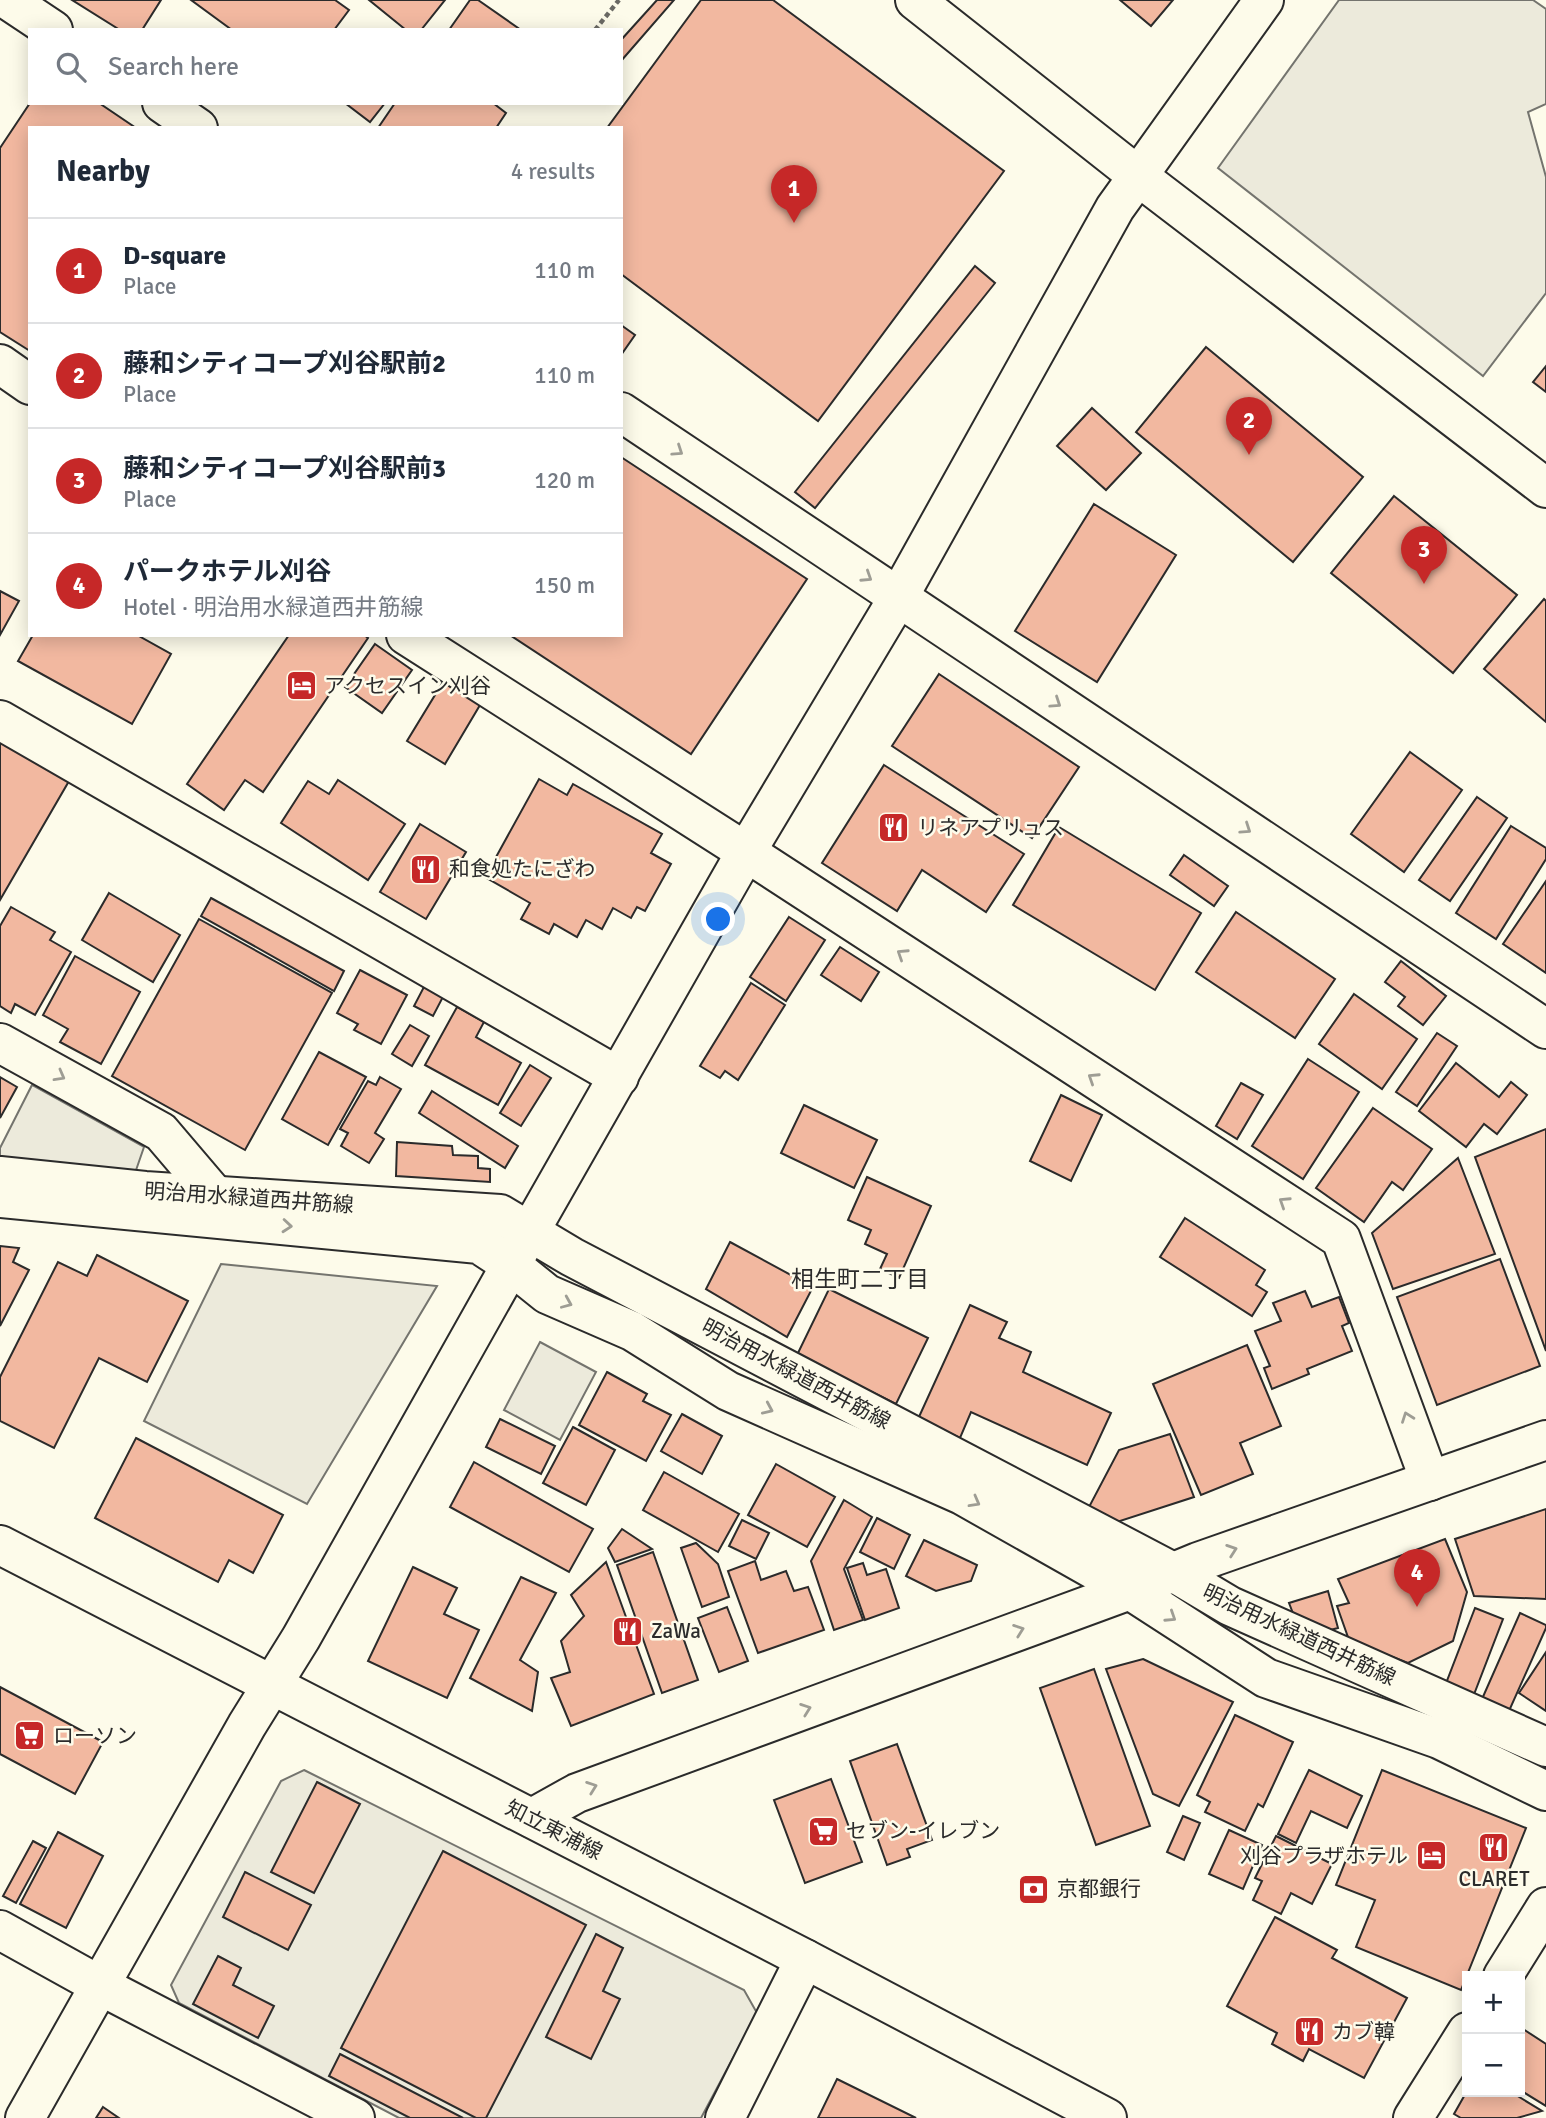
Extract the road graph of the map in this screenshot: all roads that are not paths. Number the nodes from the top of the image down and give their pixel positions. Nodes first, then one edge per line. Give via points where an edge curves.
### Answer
1 (8, 0) edge
2 (915, 0) edge
3 (1264, 0) edge
4 (50, 28) edge
5 (165, 105) edge
6 (195, 126) edge
7 (1138, 176) junction
8 (0, 364) edge
9 (28, 384) edge
10 (623, 413) edge
11 (1546, 488) edge
12 (898, 598) junction
13 (409, 637) edge
14 (0, 720) edge
15 (746, 852) junction
16 (1546, 1029) edge
17 (0, 1042) edge
18 (619, 1077) junction
19 (0, 1175) edge
20 (0, 1198) edge
21 (226, 1208) junction
22 (530, 1231) junction
23 (511, 1265) junction
24 (1546, 1440) edge
25 (1430, 1481) junction
26 (0, 1545) edge
27 (1173, 1572) junction
28 (1130, 1590) junction
29 (271, 1685) junction
30 (1546, 1746) edge
31 (1546, 1791) edge
32 (531, 1818) junction
33 (1546, 1907) edge
34 (0, 1930) edge
35 (805, 1959) junction
36 (1506, 1971) edge
37 (99, 1985) junction
38 (1466, 2034) edge
39 (25, 2118) edge
40 (355, 2118) edge
41 (725, 2118) edge
42 (1107, 2118) edge
43 (1413, 2118) edge

1 - 4 street
2 - 7 street
3 - 7 street
5 - 6 street
7 - 11 street
7 - 12 street via 1115,208
8 - 9 street
10 -> 12 street
12 - 15 street
12 -> 16 street
13 - 15 street
14 - 18 street
15 - 18 street
25 -> 15 street via 1341,1239
17 -> 21 street via 161,1132
18 - 22 street
19 - 21 street, 明治用水緑道西井筋線 via 145,1191
20 - 21 street
21 - 22 street, 明治用水緑道西井筋線 via 500,1214
21 -> 23 street via 479,1244
22 - 23 street
22 - 27 street, 明治用水緑道西井筋線
23 -> 28 street via 547,1294 632,1331 728,1391 962,1495
23 - 29 street
24 - 25 street
27 -> 25 street
26 - 29 street, 知立東浦線
27 - 28 street
27 - 30 street, 明治用水緑道西井筋線 via 1230,1606
28 -> 31 street via 1266,1678 1439,1740
32 -> 28 street via 577,1793
29 - 32 street, 知立東浦線
29 - 37 street
32 - 35 street, 知立東浦線
33 - 36 street
34 - 37 street
35 - 41 street
35 - 42 street, 知立東浦線
37 - 39 street
37 - 40 street
38 - 43 street

